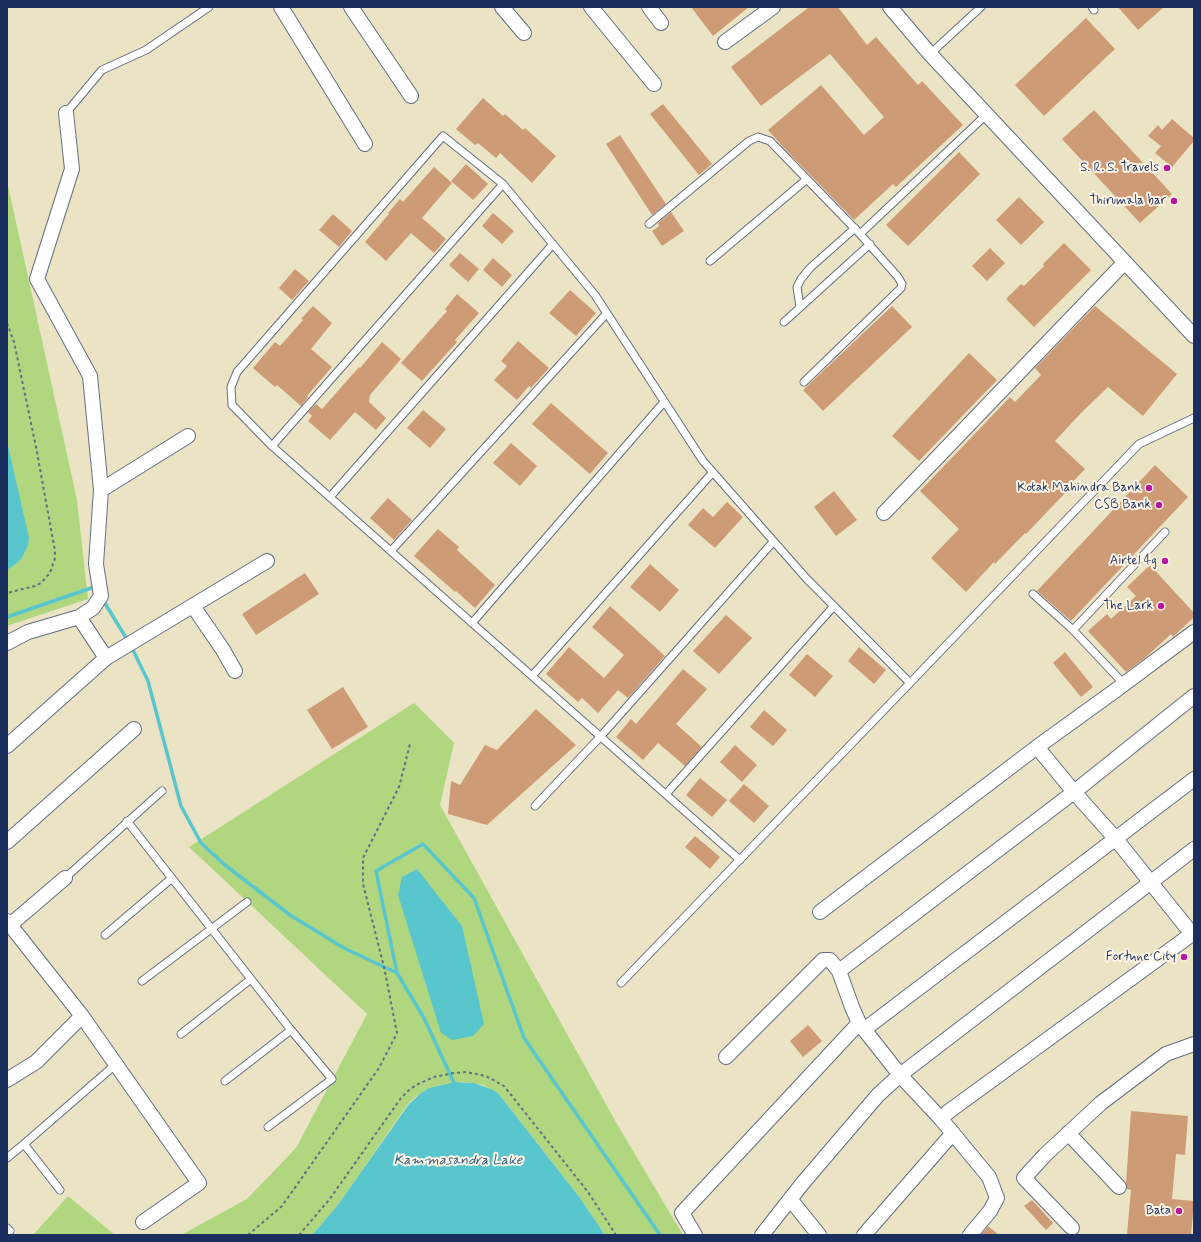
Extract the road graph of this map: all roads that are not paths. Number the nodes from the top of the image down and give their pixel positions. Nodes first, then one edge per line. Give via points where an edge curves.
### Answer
1 (209, 7) edge
2 (281, 7) edge
3 (350, 7) edge
4 (502, 7) edge
5 (591, 7) edge
6 (649, 7) edge
7 (774, 7) edge
8 (890, 7) edge
9 (981, 7) edge
10 (661, 23) dead end
11 (524, 33) dead end
12 (725, 42) dead end
13 (930, 54) junction
14 (654, 84) dead end
15 (411, 96) dead end
16 (66, 113) joint
17 (987, 114) junction
18 (365, 144) dead end
19 (807, 179) junction
20 (504, 184) junction
21 (649, 224) dead end
22 (855, 228) junction
23 (860, 234) junction
24 (553, 244) junction
25 (870, 244) junction
26 (710, 261) dead end
27 (1125, 262) junction
28 (800, 307) junction
29 (607, 313) junction
30 (784, 322) dead end
31 (1194, 336) edge
32 (804, 382) dead end
33 (664, 402) junction
34 (1194, 418) edge
35 (188, 436) dead end
36 (272, 446) junction
37 (713, 472) junction
38 (101, 490) junction
39 (330, 498) junction
40 (884, 513) dead end
41 (1165, 532) dead end
42 (774, 542) junction
43 (391, 551) junction
44 (267, 561) dead end
45 (1033, 594) dead end
46 (193, 606) junction
47 (834, 606) junction
48 (79, 617) junction
49 (472, 623) junction
50 (1073, 630) junction
51 (1194, 632) edge
52 (7, 643) edge
53 (106, 658) junction
54 (235, 671) dead end
55 (532, 676) junction
56 (910, 683) junction
57 (1124, 684) junction
58 (1194, 696) edge
59 (134, 729) dead end
60 (601, 736) junction
61 (7, 746) edge
62 (1037, 747) junction
63 (1194, 779) edge
64 (162, 790) dead end
65 (1074, 792) junction
66 (666, 794) junction
67 (535, 806) dead end
68 (127, 821) junction
69 (1115, 838) junction
70 (7, 842) edge
71 (1194, 849) edge
72 (740, 860) junction
73 (65, 878) joint
74 (172, 878) junction
75 (1151, 882) junction
76 (247, 902) dead end
77 (820, 912) dead end
78 (9, 923) edge
79 (212, 929) junction
80 (1193, 933) edge
81 (105, 935) dead end
82 (839, 971) junction
83 (251, 979) junction
84 (142, 981) dead end
85 (621, 983) dead end
86 (82, 1016) junction
87 (862, 1026) junction
88 (291, 1030) junction
89 (182, 1034) dead end
90 (1194, 1044) edge
91 (726, 1057) dead end
92 (116, 1065) junction
93 (900, 1075) junction
94 (7, 1080) edge
95 (225, 1082) dead end
96 (941, 1119) junction
97 (268, 1128) dead end
98 (953, 1133) junction
99 (1068, 1133) junction
100 (24, 1144) junction
101 (7, 1158) edge
102 (1119, 1187) dead end
103 (60, 1190) dead end
104 (790, 1199) junction
105 (143, 1222) dead end
106 (1072, 1228) dead end
107 (695, 1235) edge
108 (762, 1235) edge
109 (819, 1235) edge
110 (864, 1235) edge
111 (970, 1235) edge

1 - 16 lane via 146,50 102,70
2 - 18 street
3 - 15 street
4 - 11 street
5 - 14 street
6 - 10 street
7 - 12 street
8 - 13 street
9 - 13 lane
13 - 17 street
16 - 38 street via 72,169 37,279 90,376
17 - 23 lane
17 - 27 street
19 - 21 lane via 770,141 755,137
19 - 22 lane
19 - 26 lane
20 - 24 lane
20 - 36 lane
20 - 36 lane via 443,136 237,372 231,387 232,405
22 - 23 lane
22 - 28 lane via 801,279 796,287
23 - 25 lane
24 - 29 lane
24 - 39 lane
25 - 28 lane
25 - 32 lane via 900,280 901,288
27 - 31 street
27 - 40 street
28 - 30 lane
29 - 33 lane
29 - 43 lane
33 - 37 lane
33 - 49 lane
34 - 56 lane via 1139,444
35 - 38 street
36 - 39 lane
37 - 42 lane
37 - 55 lane
38 - 48 street via 96,564 101,596 93,608
39 - 43 lane
41 - 50 lane
42 - 47 lane
42 - 60 lane
43 - 49 lane
44 - 46 street
45 - 50 lane
46 - 53 street
46 - 54 street
47 - 56 lane
47 - 66 lane
48 - 52 street via 28,632
48 - 53 street
49 - 55 lane
50 - 57 lane
51 - 57 street
53 - 61 street
55 - 60 lane
56 - 72 lane
57 - 62 street
58 - 65 street
59 - 70 street
60 - 66 lane
60 - 67 lane
62 - 65 street
62 - 77 street
63 - 69 street
64 - 68 lane
65 - 69 street
65 - 82 street
66 - 72 lane
68 - 73 lane
68 - 74 lane
69 - 75 street
69 - 87 street
71 - 75 street
72 - 85 lane
73 - 78 street
74 - 79 lane
74 - 81 lane
75 - 80 street
75 - 93 street
76 - 79 lane
78 - 86 street
79 - 83 lane
79 - 84 lane
80 - 96 street
82 - 87 street
82 - 91 street via 830,960 823,960
83 - 88 lane
83 - 89 lane
86 - 92 street
86 - 94 street via 36,1062
87 - 93 street
87 - 107 street via 682,1213
88 - 95 lane
88 - 97 lane via 332,1079
90 - 99 street via 1166,1054 1101,1103
92 - 100 lane
92 - 105 street via 199,1183
93 - 96 street
93 - 104 street via 878,1095
96 - 98 street
98 - 110 street
98 - 111 street via 989,1177 997,1198 990,1211
99 - 102 street
99 - 106 street via 1024,1178
100 - 101 lane
100 - 103 lane
104 - 108 street
104 - 109 street

